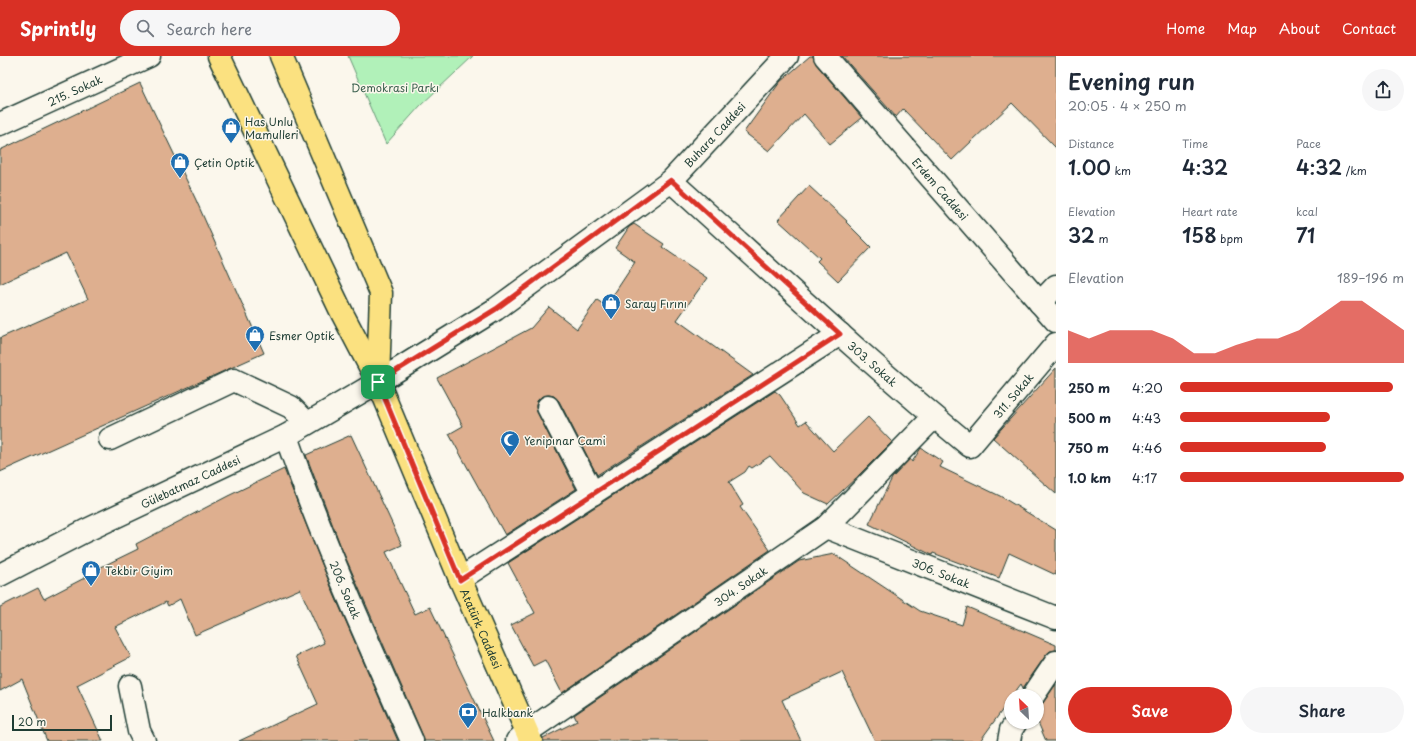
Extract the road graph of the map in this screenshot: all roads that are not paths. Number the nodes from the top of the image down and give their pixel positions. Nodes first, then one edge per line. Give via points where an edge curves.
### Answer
1 (150, 56) edge
2 (218, 56) edge
3 (281, 56) edge
4 (787, 56) edge
5 (826, 56) edge
6 (0, 124) edge
7 (671, 180) junction
8 (1056, 286) edge
9 (1040, 302) junction
10 (1056, 321) edge
11 (840, 334) junction
12 (1056, 344) edge
13 (378, 382) junction
14 (548, 407) dead end
15 (934, 417) junction
16 (307, 423) junction
17 (286, 436) junction
18 (110, 439) dead end
19 (970, 446) joint
20 (593, 494) junction
21 (826, 527) junction
22 (0, 575) edge
23 (460, 580) junction
24 (1056, 618) edge
25 (1056, 662) edge
26 (130, 686) dead end
27 (1038, 689) edge
28 (1011, 729) edge
29 (525, 738) edge
30 (144, 741) edge
31 (412, 741) edge
32 (1009, 741) edge

1 - 6 street, 215. Sokak
2 - 13 main road, Atatürk Caddesi
3 - 13 main road via 381,293
4 - 7 street, Buhara Caddesi
5 - 9 street, Erdem Caddesi
7 - 11 street, 303. Sokak
7 - 13 street, Buhara Caddesi via 496,309
8 - 9 street
9 - 10 street, Erdem Caddesi
11 - 15 street, 303. Sokak
11 - 20 street
12 - 19 street, 311. Sokak
13 - 16 street, Gülebatmaz Caddesi
13 - 23 main road, Atatürk Caddesi
14 - 20 street
15 - 19 street, 303. Sokak
15 - 21 street, 304. Sokak
16 - 17 street, Gülebatmaz Caddesi
16 - 18 street via 291,407 234,380
17 - 22 street, Gülebatmaz Caddesi via 85,531
17 - 31 street, 206. Sokak via 347,595
20 - 23 street
21 - 24 street, 306. Sokak
21 - 29 street, 304. Sokak
23 - 29 main road, Atatürk Caddesi
25 - 27 street
26 - 30 street via 139,731
28 - 32 street

